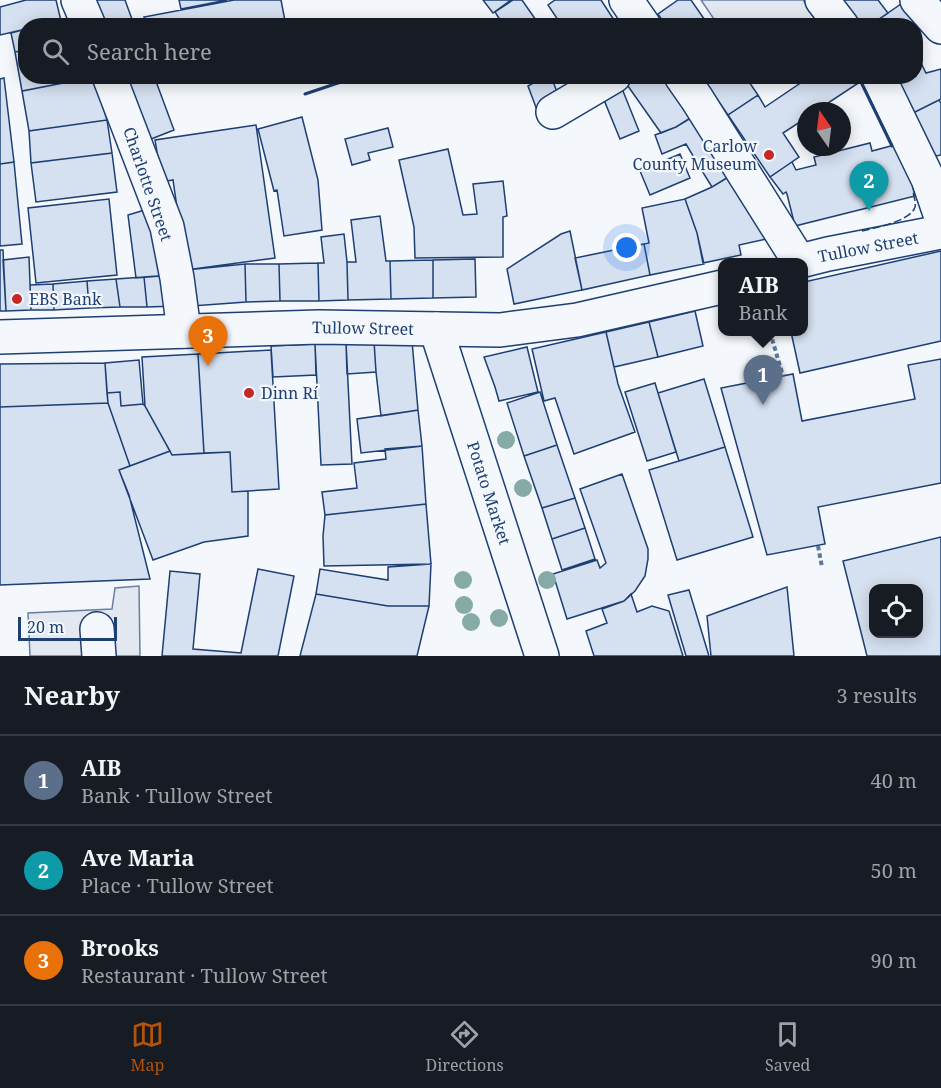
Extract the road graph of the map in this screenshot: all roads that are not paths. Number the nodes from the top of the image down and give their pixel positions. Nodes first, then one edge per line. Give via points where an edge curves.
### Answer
1 (78, 0) edge
2 (626, 0) edge
3 (822, 0) edge
4 (917, 0) edge
5 (86, 18) edge
6 (638, 18) edge
7 (836, 18) edge
8 (941, 27) edge
9 (112, 84) edge
10 (600, 84) edge
11 (687, 84) edge
12 (882, 84) edge
13 (553, 112) dead end
14 (941, 217) edge
15 (941, 232) edge
16 (795, 258) edge
17 (808, 260) edge
18 (718, 288) edge
19 (436, 329) junction
20 (184, 330) junction
21 (0, 337) edge
22 (542, 656) edge

1 - 5 street
2 - 6 street
3 - 7 street
4 - 8 street
9 - 20 street, Charlotte Street via 167,227
10 - 13 street
11 - 16 street
12 - 14 street via 928,179
15 - 17 street, Tullow Street
18 - 19 street, Tullow Street via 566,321 500,330
19 - 20 street, Tullow Street
19 - 22 street, Potato Market
20 - 21 street, Tullow Street

